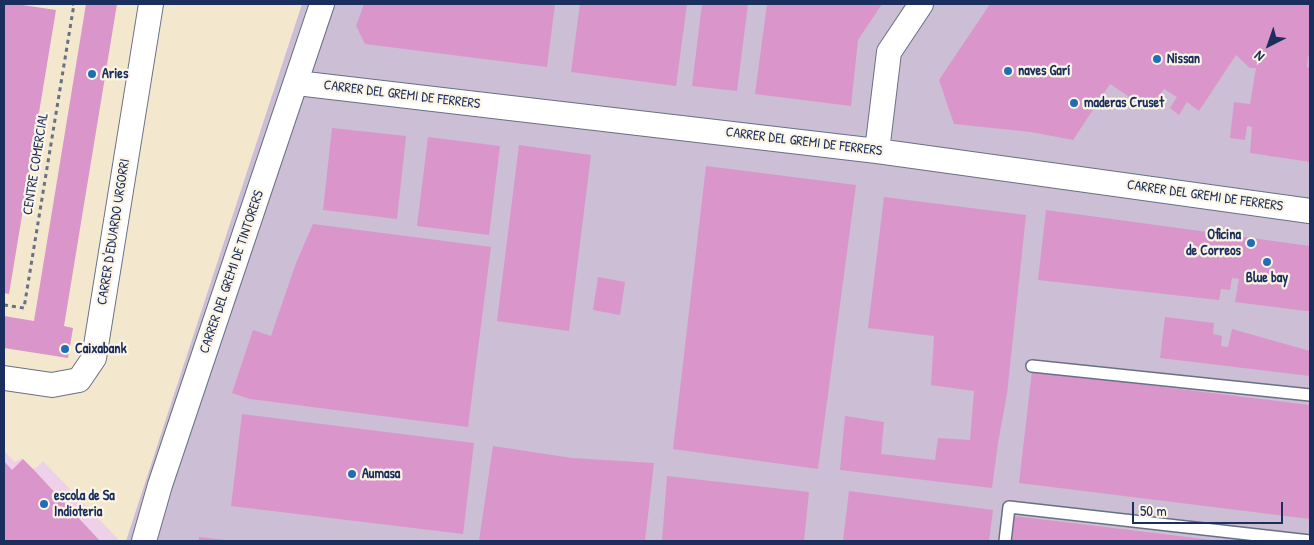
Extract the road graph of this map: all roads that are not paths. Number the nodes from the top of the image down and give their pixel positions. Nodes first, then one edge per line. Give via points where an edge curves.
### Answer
1 (151, 4) edge
2 (322, 4) edge
3 (921, 4) edge
4 (297, 83) junction
5 (877, 151) junction
6 (1310, 211) edge
7 (1032, 366) dead end
8 (4, 378) edge
9 (1310, 395) edge
10 (1310, 540) edge
11 (144, 541) edge
12 (1005, 541) edge

1 - 8 street, CARRER D'EDUARDO URGORRI via 94,358 79,380 52,385
2 - 4 street, CARRER DEL GREMI DE TINTORERS
3 - 5 street via 890,52
4 - 5 street, CARRER DEL GREMI DE FERRERS
4 - 11 street, CARRER DEL GREMI DE TINTORERS via 160,485
5 - 6 street, CARRER DEL GREMI DE FERRERS
7 - 9 lane
10 - 12 lane via 1009,507

